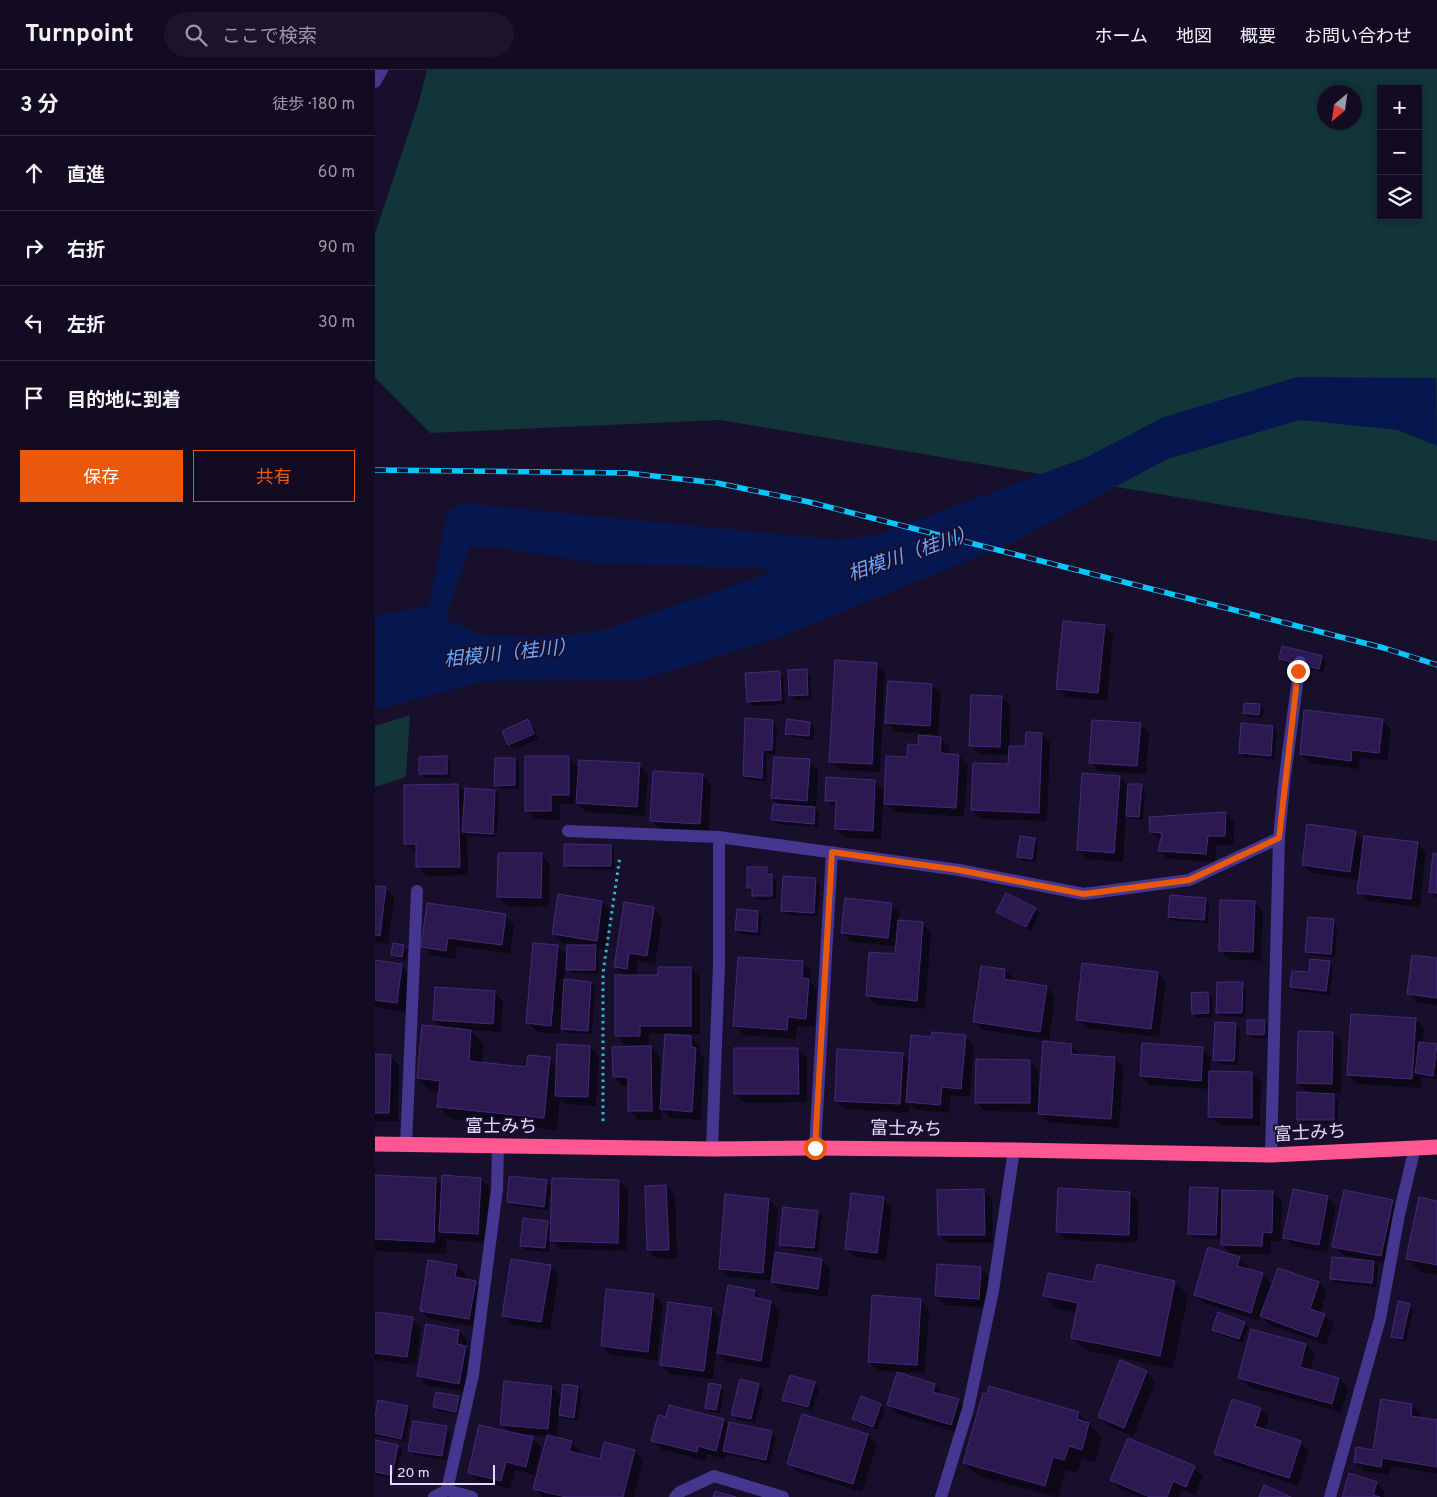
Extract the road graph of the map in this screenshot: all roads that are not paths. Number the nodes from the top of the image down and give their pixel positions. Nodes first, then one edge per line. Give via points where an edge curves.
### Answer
1 (382, 70) edge
2 (375, 82) edge
3 (1300, 662) dead end
4 (568, 831) dead end
5 (719, 837) junction
6 (1279, 838) junction
7 (832, 852) junction
8 (417, 891) dead end
9 (375, 1144) edge
10 (406, 1145) junction
11 (499, 1145) junction
12 (1415, 1147) junction
13 (1437, 1147) edge
14 (815, 1148) junction
15 (712, 1149) junction
16 (1014, 1150) junction
17 (1271, 1155) junction
18 (447, 1490) junction
19 (434, 1497) edge
20 (472, 1497) edge
21 (675, 1497) edge
22 (783, 1497) edge
23 (941, 1497) edge
24 (1330, 1497) edge

1 - 2 street
3 - 6 street
4 - 5 street
5 - 7 street
5 - 15 street via 719,964
6 - 7 street via 1189,880 1084,894 959,870
6 - 17 street
7 - 14 street
8 - 10 street
9 - 10 highway, 富士みち
10 - 11 highway, 富士みち
11 - 15 highway, 富士みち
11 - 18 street via 497,1189 473,1376
12 - 13 highway, 富士みち
12 - 17 highway, 富士みち
12 - 24 street via 1380,1319
14 - 15 highway, 富士みち
14 - 16 highway, 富士みち
16 - 17 highway, 富士みち
16 - 23 street via 991,1300 968,1409
18 - 19 street
18 - 20 street
21 - 22 street via 714,1476

